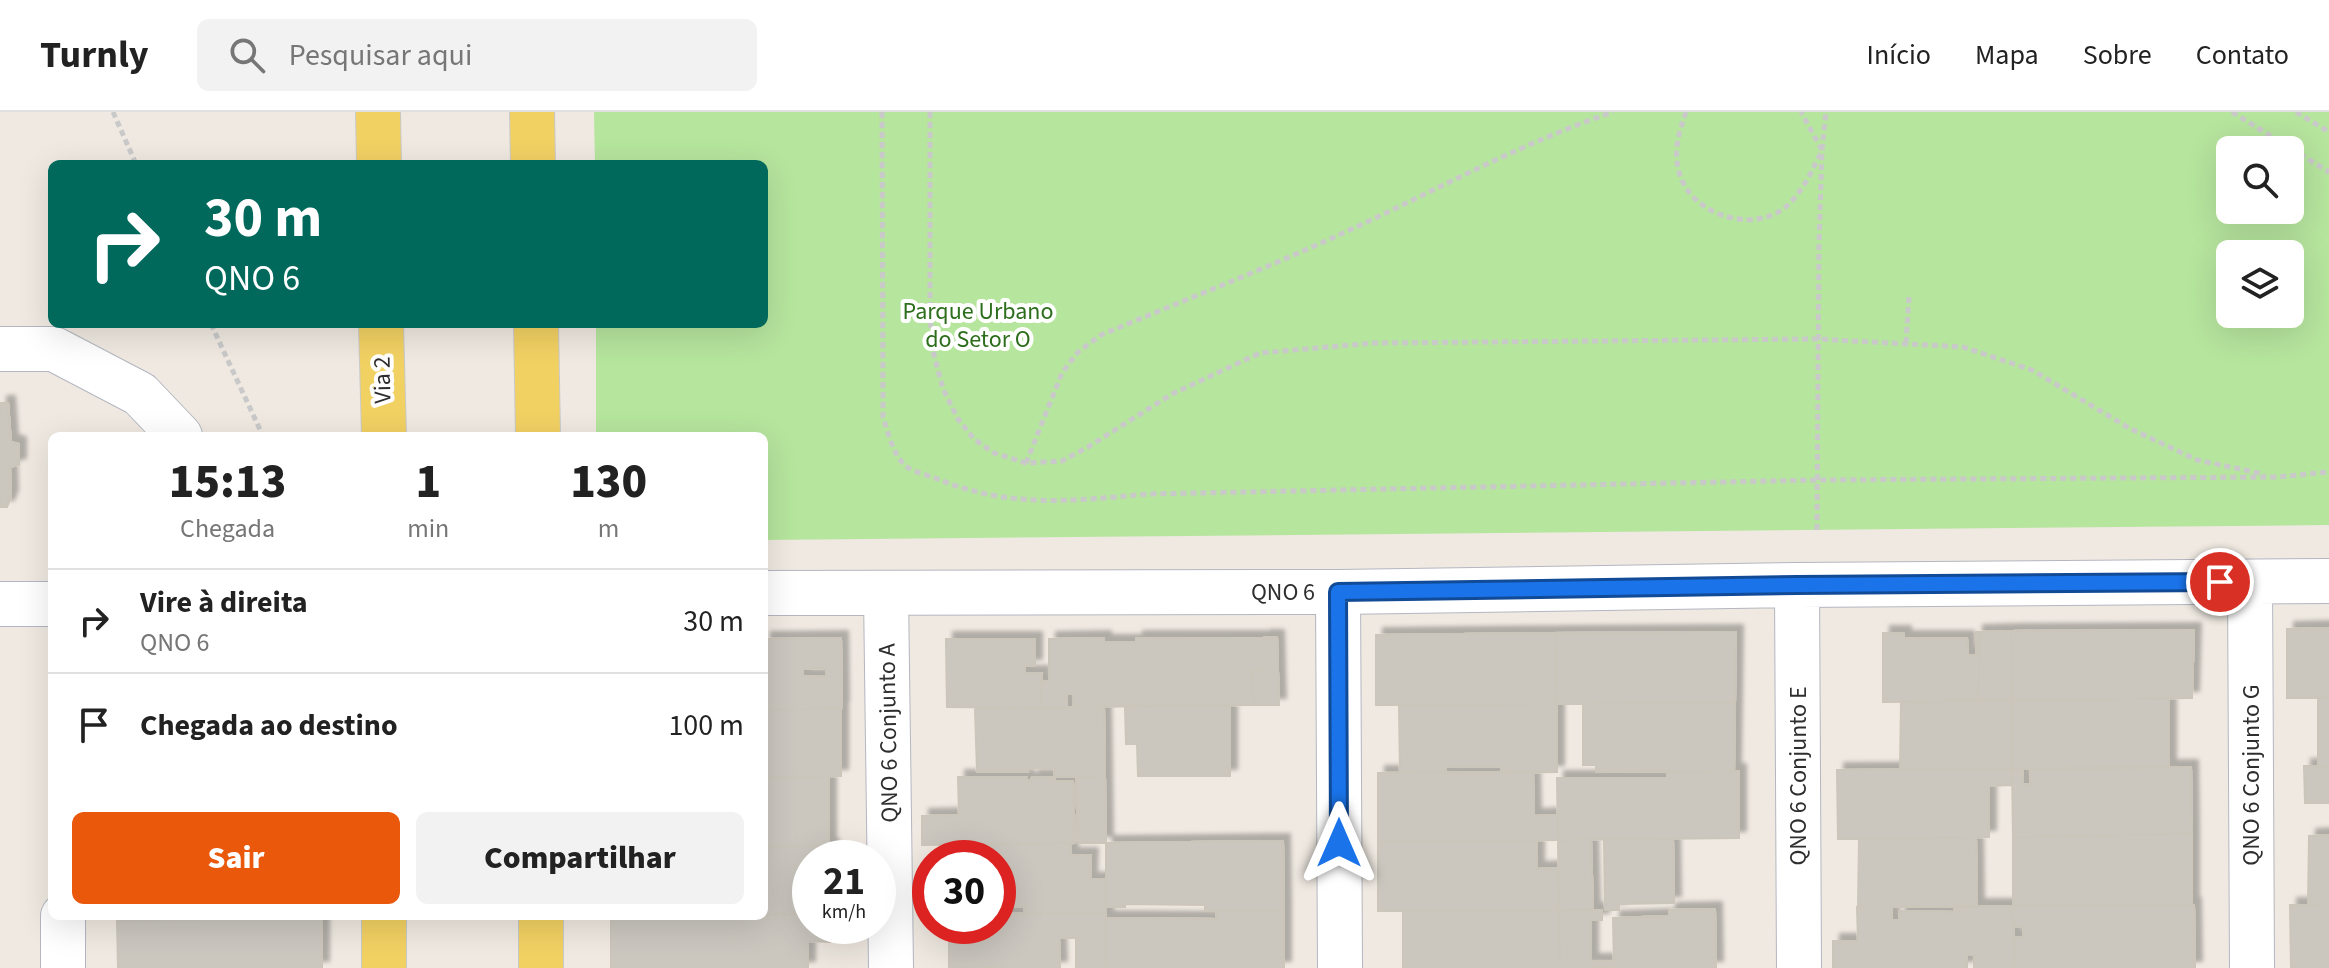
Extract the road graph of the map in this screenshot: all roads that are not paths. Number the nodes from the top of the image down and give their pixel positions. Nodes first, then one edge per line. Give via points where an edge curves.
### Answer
1 (378, 112) edge
2 (532, 112) edge
3 (379, 160) edge
4 (533, 160) edge
5 (381, 328) edge
6 (536, 328) edge
7 (0, 349) edge
8 (176, 432) edge
9 (384, 432) edge
10 (538, 432) edge
11 (2329, 581) edge
12 (2250, 582) junction
13 (1797, 585) junction
14 (1338, 592) junction
15 (768, 593) edge
16 (886, 593) junction
17 (0, 604) edge
18 (48, 604) edge
19 (63, 920) edge
20 (384, 920) edge
21 (541, 920) edge
22 (63, 968) edge
23 (384, 968) edge
24 (541, 968) edge
25 (891, 968) edge
26 (1340, 968) edge
27 (1799, 968) edge
28 (2252, 968) edge

1 - 3 main road
2 - 4 main road
5 - 9 main road, Via 2
6 - 10 main road
7 - 8 street via 54,349 140,394
11 - 12 street, QNO 6
12 - 13 street, QNO 6
12 - 28 street, QNO 6 Conjunto G
13 - 14 street, QNO 6
13 - 27 street, QNO 6 Conjunto E
14 - 16 street, QNO 6
14 - 26 street
15 - 16 street, QNO 6
16 - 25 street, QNO 6 Conjunto A
17 - 18 street
19 - 22 street
20 - 23 main road
21 - 24 main road

